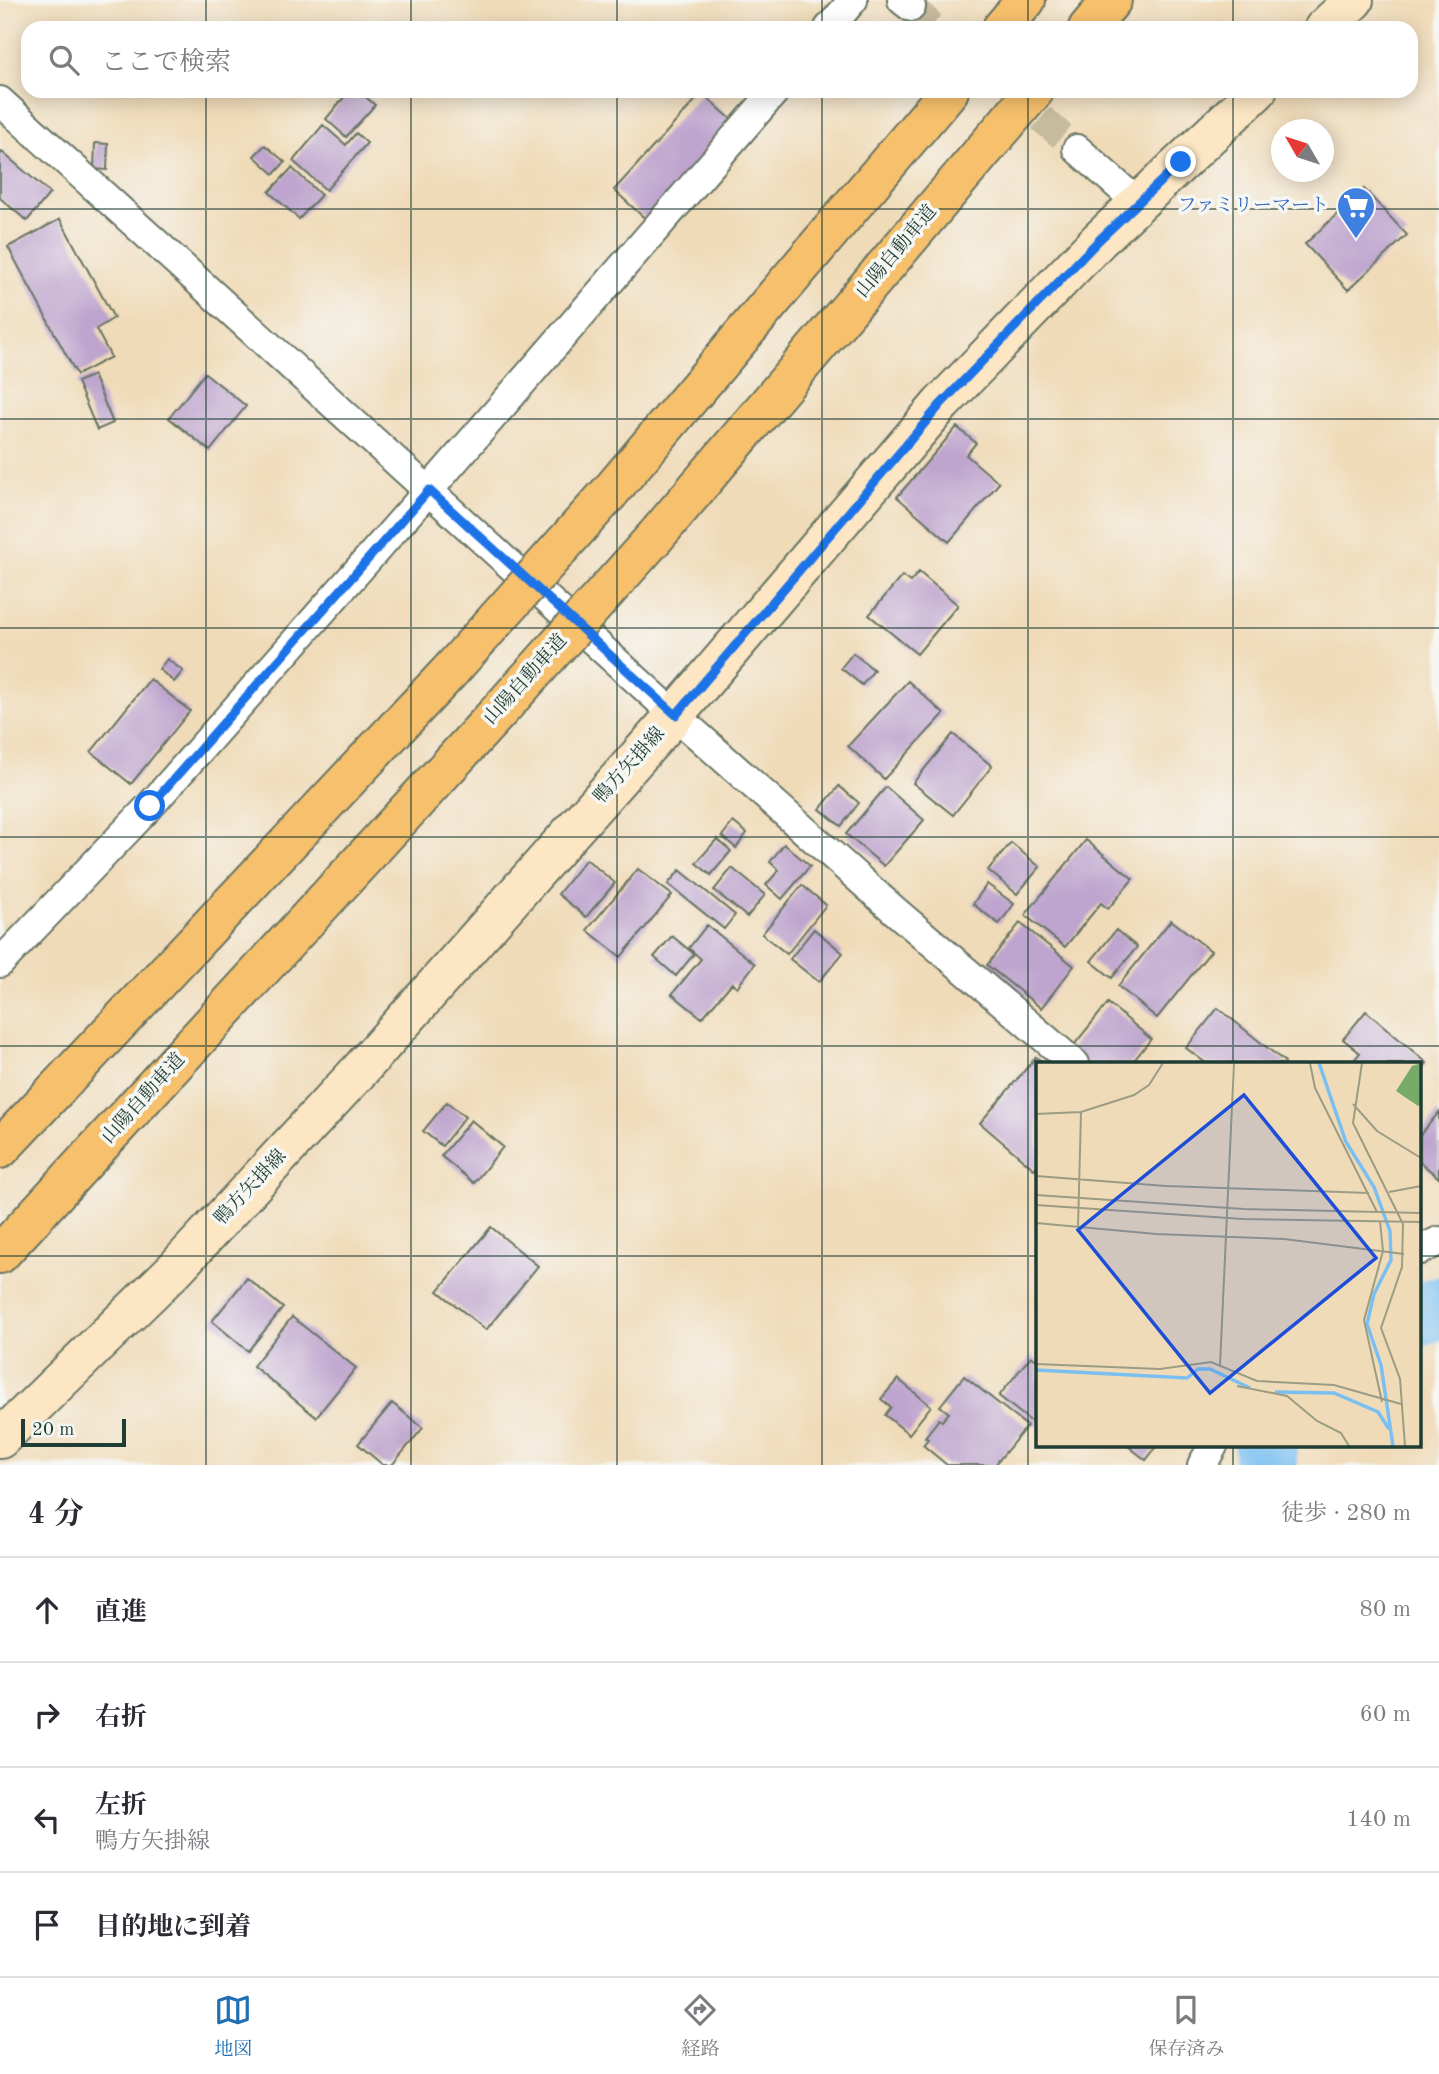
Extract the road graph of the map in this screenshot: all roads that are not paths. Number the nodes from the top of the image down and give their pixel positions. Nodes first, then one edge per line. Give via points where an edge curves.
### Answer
1 (853, 0) edge
2 (1026, 0) edge
3 (1112, 0) edge
4 (1354, 0) edge
5 (835, 21) edge
6 (1008, 21) edge
7 (1094, 21) edge
8 (1332, 21) edge
9 (769, 98) edge
10 (943, 98) edge
11 (1028, 98) edge
12 (1249, 98) edge
13 (0, 101) edge
14 (1077, 149) tunnel mouth
15 (1138, 204) junction
16 (429, 490) junction
17 (676, 715) junction
18 (0, 963) edge
19 (1073, 1062) edge
20 (0, 1149) edge
21 (1439, 1241) edge
22 (1422, 1249) edge
23 (0, 1254) edge
24 (0, 1440) edge
25 (1212, 1448) edge
26 (1202, 1465) edge

1 - 5 street
2 - 6 highway
3 - 7 highway
4 - 8 main road
9 - 16 street
10 - 20 highway, bridge via 610,492 452,669
11 - 23 highway, 山陽自動車道, bridge via 656,536
12 - 15 main road, 鴨方矢掛線
13 - 16 street
14 - 15 street
15 - 17 main road, 鴨方矢掛線 via 941,404
16 - 17 street
16 - 18 street via 150,806
17 - 19 street
17 - 24 main road, 鴨方矢掛線 via 361,1069 174,1270
21 - 22 street
25 - 26 street

